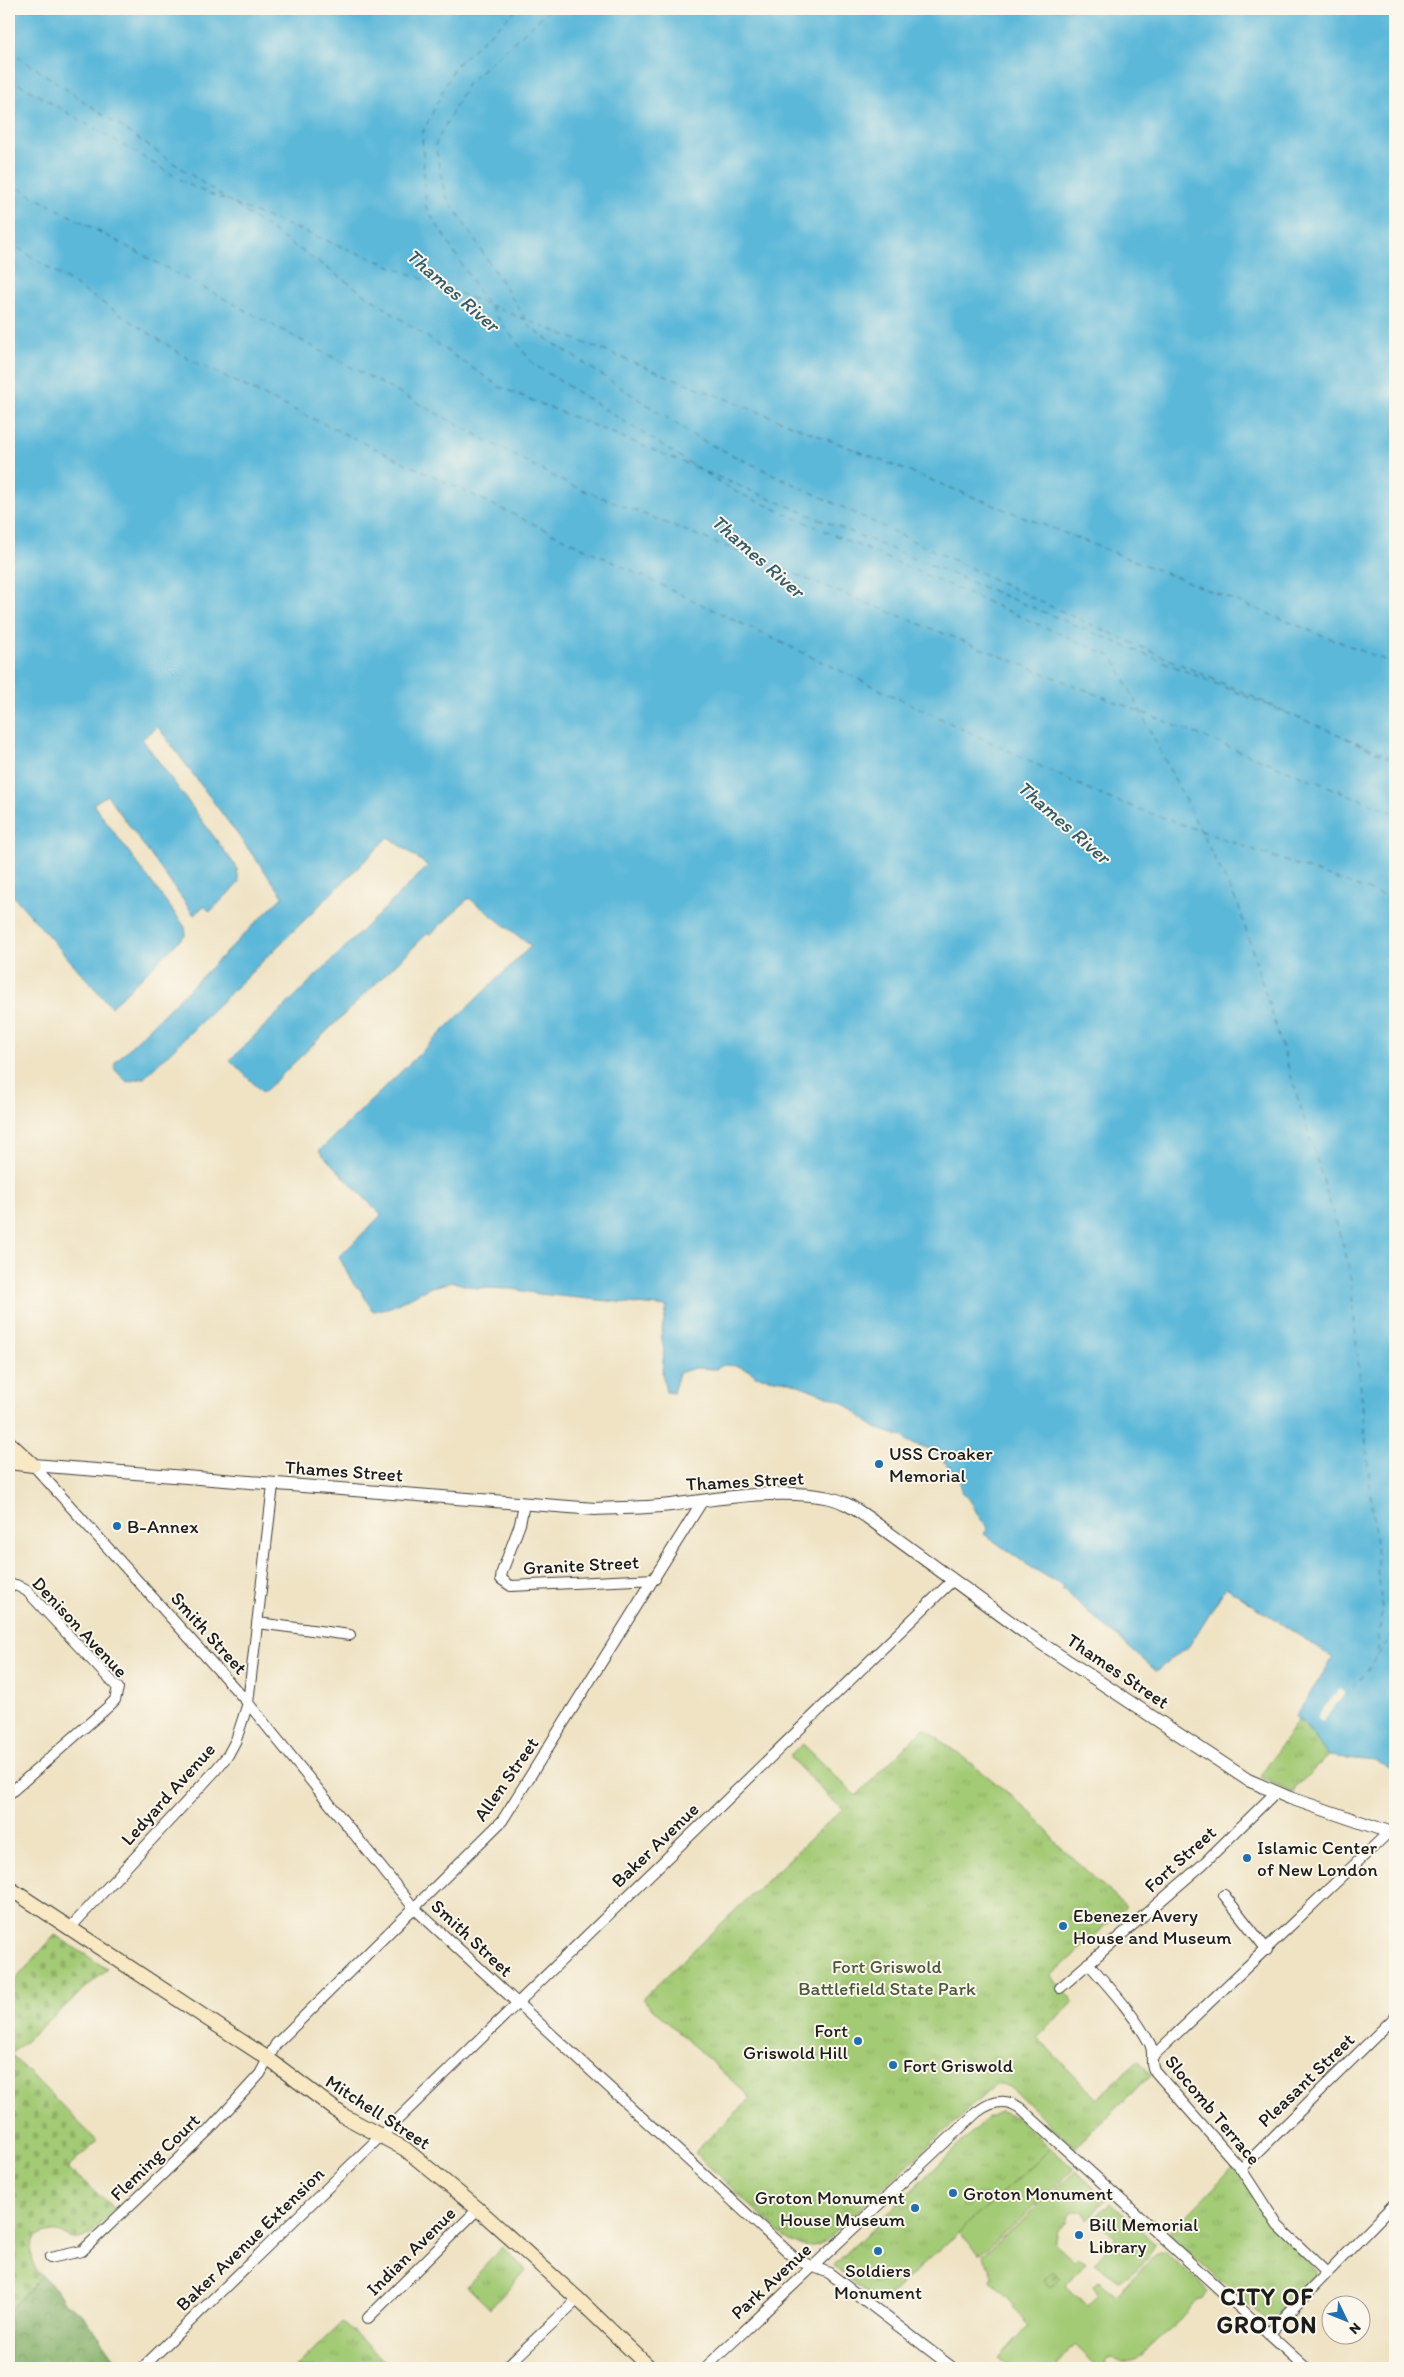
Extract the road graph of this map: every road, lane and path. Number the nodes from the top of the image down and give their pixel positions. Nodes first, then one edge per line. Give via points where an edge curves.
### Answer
1 (9, 1444) edge
2 (9, 1462) edge
3 (33, 1465) junction
4 (272, 1484) junction
5 (704, 1500) junction
6 (524, 1504) junction
7 (655, 1579) junction
8 (953, 1580) junction
9 (12, 1586) edge
10 (258, 1623) junction
11 (350, 1635) dead end
12 (248, 1703) junction
13 (1275, 1793) junction
14 (9, 1794) edge
15 (1392, 1833) edge
16 (9, 1888) edge
17 (1224, 1895) dead end
18 (414, 1908) junction
19 (70, 1928) junction
20 (1266, 1950) junction
21 (1088, 1963) junction
22 (1060, 1988) dead end
23 (517, 2004) junction
24 (1395, 2017) edge
25 (1153, 2056) junction
26 (267, 2058) junction
27 (382, 2136) junction
28 (1241, 2169) junction
29 (1395, 2203) edge
30 (478, 2209) junction
31 (50, 2258) dead end
32 (814, 2266) junction
33 (1327, 2273) junction
34 (578, 2299) junction
35 (368, 2318) dead end
36 (1268, 2334) junction
37 (142, 2368) edge
38 (505, 2368) edge
39 (650, 2368) edge
40 (705, 2368) edge
41 (953, 2368) edge
42 (1306, 2368) edge

1 - 3 main road
2 - 3 main road
3 - 4 street, Thames Street
3 - 12 street, Smith Street
4 - 6 street, Thames Street
4 - 10 street, Ledyard Avenue
5 - 6 street, Thames Street via 595,1509
5 - 7 street, Allen Street
5 - 8 street, Thames Street via 807,1494 840,1501
6 - 7 street, Granite Street via 502,1572 504,1583 511,1586 551,1585
7 - 18 street, Allen Street via 511,1809 492,1832
8 - 13 street, Thames Street via 1024,1632 1248,1780
8 - 23 street, Baker Avenue
9 - 14 street, Denison Avenue via 27,1591 118,1688 115,1700 109,1706
10 - 11 street
10 - 12 street, Ledyard Avenue
12 - 18 street, Smith Street
12 - 19 street, Ledyard Avenue via 228,1755
13 - 15 street, Thames Street
13 - 21 street, Fort Street via 1206,1860
15 - 20 street
16 - 19 main road, Mitchell Street
17 - 20 street
18 - 23 street, Smith Street
18 - 26 street, Allen Street via 276,2044
19 - 26 main road, Mitchell Street
20 - 25 street
21 - 22 street, Fort Street
21 - 25 street, Slocomb Terrace via 1110,1987 1147,2039
23 - 27 street, Baker Avenue
23 - 32 street, Smith Street via 797,2260
24 - 28 street, Pleasant Street
25 - 28 street, Slocomb Terrace via 1151,2063 1155,2071
26 - 27 main road, Mitchell Street via 344,2116
26 - 31 street, Fleming Court via 260,2074 209,2130 82,2251
27 - 30 main road, Mitchell Street via 405,2149
27 - 37 street, Baker Avenue Extension
28 - 33 street, Slocomb Terrace via 1278,2226
29 - 33 street
30 - 34 main road, Mitchell Street
30 - 35 street, Indian Avenue
32 - 36 street, Park Avenue via 977,2112 996,2102 1012,2103
32 - 40 street, Park Avenue
32 - 41 street, Smith Street via 829,2273
33 - 36 street
34 - 38 street
34 - 39 main road, Mitchell Street
36 - 42 street

